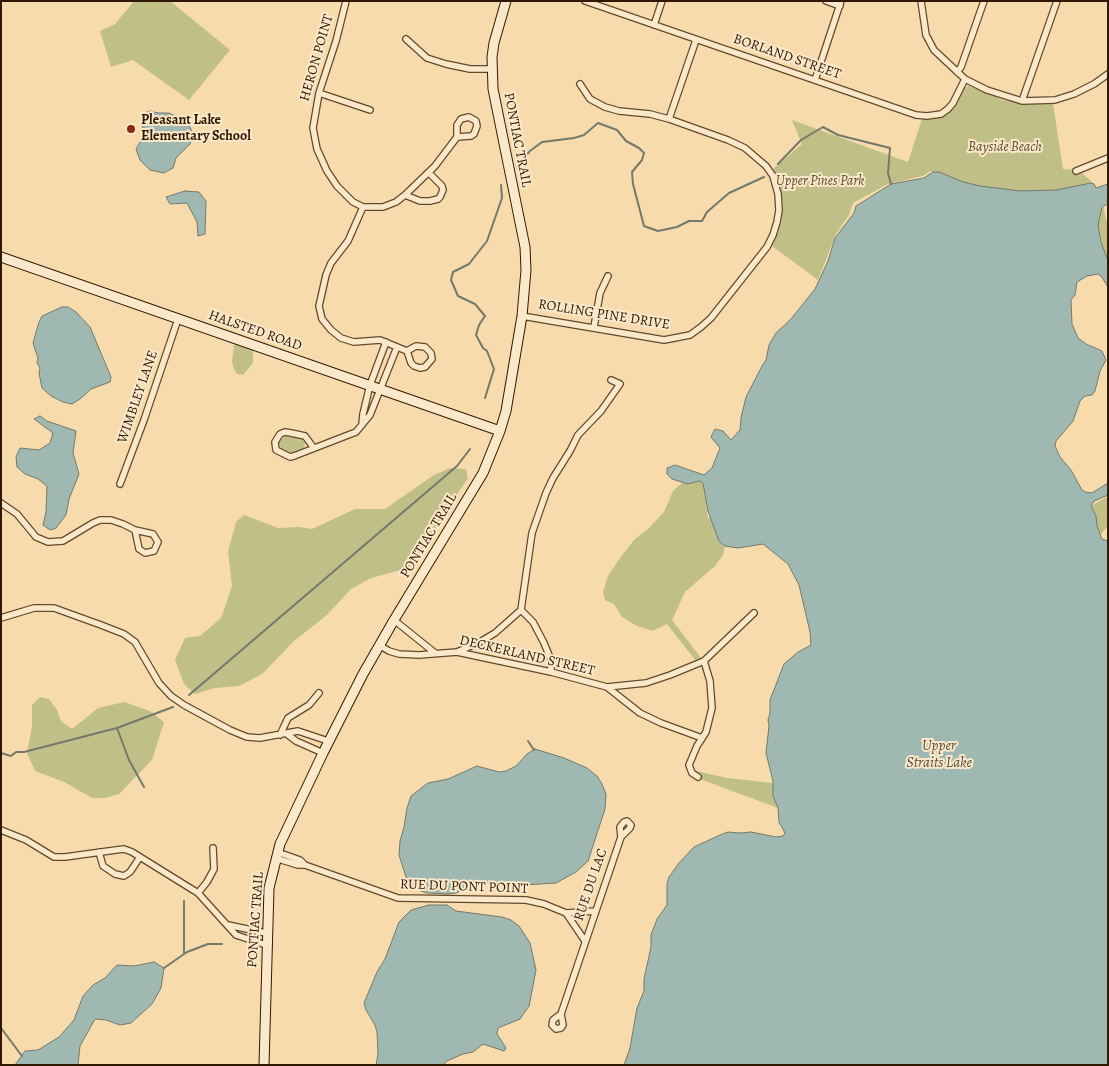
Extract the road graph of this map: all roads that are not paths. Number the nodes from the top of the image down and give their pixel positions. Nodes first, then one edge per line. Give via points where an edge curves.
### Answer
1 (346, 1) edge
2 (506, 1) edge
3 (585, 1) edge
4 (662, 1) edge
5 (826, 1) edge
6 (921, 1) edge
7 (984, 1) edge
8 (1057, 1) edge
9 (841, 4) edge
10 (654, 25) junction
11 (406, 39) dead end
12 (696, 40) junction
13 (492, 69) junction
14 (957, 72) junction
15 (1108, 74) edge
16 (965, 79) junction
17 (815, 80) junction
18 (580, 84) dead end
19 (319, 92) junction
20 (1022, 101) junction
21 (370, 110) dead end
22 (669, 119) junction
23 (457, 137) dead end
24 (1108, 158) edge
25 (1076, 171) dead end
26 (429, 173) junction
27 (405, 195) junction
28 (363, 207) junction
29 (1, 257) edge
30 (608, 276) dead end
31 (522, 316) junction
32 (178, 319) junction
33 (594, 327) junction
34 (386, 342) junction
35 (397, 347) junction
36 (407, 351) junction
37 (611, 380) dead end
38 (370, 385) junction
39 (380, 388) junction
40 (362, 425) junction
41 (500, 431) junction
42 (314, 448) junction
43 (120, 484) dead end
44 (1, 503) edge
45 (135, 530) junction
46 (521, 610) junction
47 (754, 613) dead end
48 (1, 618) edge
49 (394, 620) junction
50 (379, 645) junction
51 (457, 652) junction
52 (435, 653) junction
53 (704, 661) junction
54 (551, 672) junction
55 (607, 687) junction
56 (319, 693) dead end
57 (284, 735) junction
58 (702, 738) junction
59 (328, 742) junction
60 (323, 753) junction
61 (698, 777) dead end
62 (1, 830) edge
63 (621, 838) dead end
64 (213, 848) dead end
65 (100, 852) junction
66 (276, 855) junction
67 (140, 857) junction
68 (198, 893) junction
69 (596, 911) junction
70 (566, 913) junction
71 (228, 924) junction
72 (266, 933) junction
73 (585, 941) junction
74 (266, 945) junction
75 (561, 1014) dead end
76 (264, 1065) edge

1 - 19 street, HERON POINT
2 - 13 main road, PONTIAC TRAIL via 494,42
3 - 10 street, BORLAND STREET
4 - 10 street
5 - 9 street
6 - 14 street via 926,35 934,50
7 - 14 street
8 - 20 street
9 - 17 street
10 - 12 street, BORLAND STREET
11 - 13 street via 427,58 470,69
12 - 17 street, BORLAND STREET
12 - 22 street
13 - 31 main road, PONTIAC TRAIL via 496,107 525,247
14 - 16 street
15 - 20 street via 1074,94 1055,100
16 - 17 street, BORLAND STREET via 948,109 928,116 905,112
16 - 20 street via 986,90
18 - 22 street, ROLLING PINE DRIVE via 590,99 605,107
19 - 21 street
19 - 28 street, HERON POINT via 313,128 317,149 337,186
22 - 33 street, ROLLING PINE DRIVE via 745,148 766,166 778,194 779,210 773,235 711,318 690,335 664,340
23 - 26 street
24 - 25 street
26 - 27 street
26 - 27 street via 442,186 438,199 425,201
27 - 28 street via 383,207
28 - 34 street via 348,241 331,263 319,306 322,319 341,338 354,342
29 - 32 main road, HALSTED ROAD
30 - 33 street via 600,293
31 - 33 street, ROLLING PINE DRIVE
31 - 41 main road, PONTIAC TRAIL
32 - 38 main road, HALSTED ROAD
32 - 43 street, WIMBLEY LANE
34 - 35 street
34 - 38 street
35 - 36 street
35 - 39 street
36 - 36 street via 416,346 425,347 432,360 420,368 411,363
37 - 46 street via 620,384 578,435 546,492 532,533
38 - 39 main road, HALSTED ROAD
38 - 40 street
39 - 40 street via 370,415
39 - 41 main road, HALSTED ROAD
40 - 42 street via 356,432
41 - 49 main road, PONTIAC TRAIL via 483,473
42 - 42 street via 304,436 291,433 280,434 275,442 276,450 290,457
44 - 45 street via 17,514 36,537 48,542 63,541 100,520 111,520
45 - 45 street via 139,549 145,553 154,551 158,545 155,536
46 - 51 street via 495,633
46 - 54 street via 533,622 544,643 551,660
47 - 53 street
48 - 57 street via 34,608 54,608 124,634 135,642 159,683 184,706 247,737
49 - 50 main road, PONTIAC TRAIL
49 - 52 street
50 - 52 street, DECKERLAND STREET via 399,654 419,656
50 - 59 main road, PONTIAC TRAIL
51 - 52 street, DECKERLAND STREET
51 - 54 street, DECKERLAND STREET
53 - 55 street via 646,683
53 - 58 street via 710,681 712,708 710,723
54 - 55 street, DECKERLAND STREET
55 - 58 street, DECKERLAND STREET via 640,713
56 - 57 street via 309,705 288,718 282,728
57 - 59 street via 298,731
57 - 60 street
58 - 61 street via 689,765
59 - 60 main road, PONTIAC TRAIL
60 - 66 main road, PONTIAC TRAIL
62 - 65 street via 54,857
63 - 69 street, RUE DU LAC
64 - 68 street via 214,869
65 - 67 street via 124,849
65 - 67 street via 103,866 124,876
66 - 70 street, RUE DU PONT POINT via 398,898 526,900
66 - 72 main road, PONTIAC TRAIL via 269,888
67 - 68 street
68 - 71 street
69 - 70 street, RUE DU PONT POINT
69 - 73 street, RUE DU LAC
70 - 73 street, RUE DU LAC
71 - 72 street
71 - 74 street via 236,935
72 - 74 main road, PONTIAC TRAIL
73 - 75 street, RUE DU LAC
74 - 76 main road, PONTIAC TRAIL

